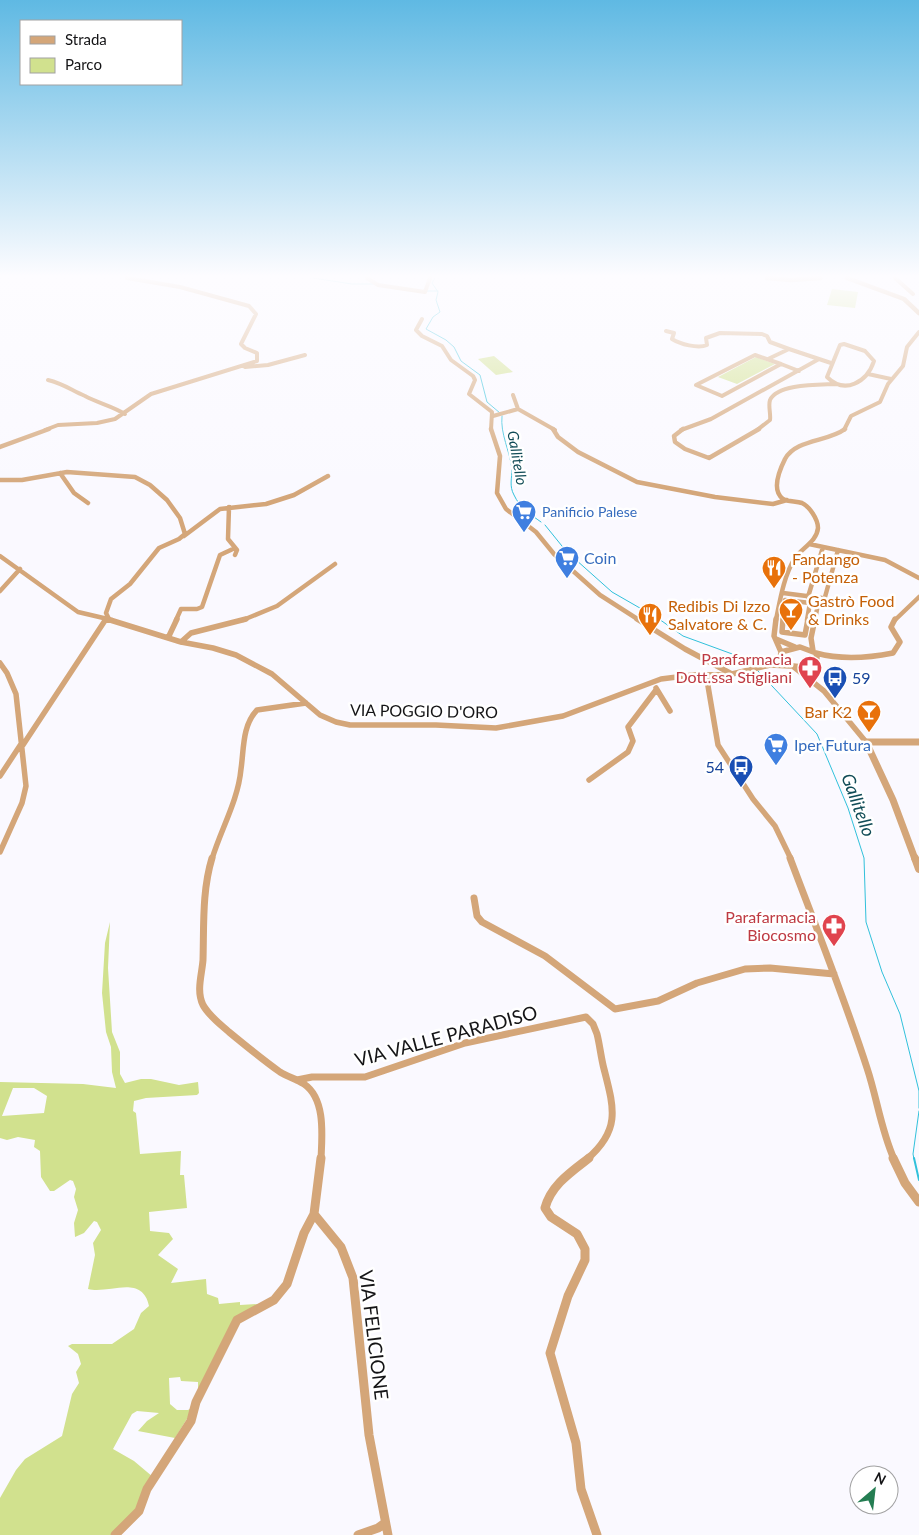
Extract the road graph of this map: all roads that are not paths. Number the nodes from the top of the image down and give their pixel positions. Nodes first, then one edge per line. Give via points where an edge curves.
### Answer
1 (249, 350) edge
2 (443, 350) edge
3 (787, 350) edge
4 (790, 350) edge
5 (838, 350) edge
6 (861, 350) edge
7 (906, 350) edge
8 (305, 355) dead end
9 (768, 359) junction
10 (819, 359) junction
11 (831, 363) junction
12 (781, 364) junction
13 (240, 367) junction
14 (799, 370) junction
15 (868, 374) junction
16 (892, 379) junction
17 (48, 380) dead end
18 (837, 384) junction
19 (513, 395) dead end
20 (518, 409) junction
21 (125, 414) junction
22 (494, 416) junction
23 (0, 447) edge
24 (60, 473) junction
25 (328, 476) dead end
26 (0, 480) edge
27 (787, 500) junction
28 (88, 503) dead end
29 (230, 507) junction
30 (184, 536) junction
31 (809, 544) junction
32 (823, 547) junction
33 (235, 548) junction
34 (838, 550) junction
35 (235, 555) dead end
36 (0, 556) edge
37 (335, 564) dead end
38 (20, 569) junction
39 (919, 578) edge
40 (0, 591) edge
41 (783, 594) junction
42 (919, 597) edge
43 (822, 598) junction
44 (809, 600) junction
45 (818, 604) junction
46 (781, 610) junction
47 (106, 618) junction
48 (168, 638) junction
49 (774, 638) junction
50 (811, 638) junction
51 (181, 642) junction
52 (798, 647) junction
53 (814, 652) junction
54 (780, 654) junction
55 (833, 657) junction
56 (0, 663) edge
57 (813, 663) junction
58 (770, 665) junction
59 (792, 666) junction
60 (732, 674) junction
61 (710, 675) junction
62 (814, 681) junction
63 (652, 682) junction
64 (656, 690) junction
65 (306, 703) junction
66 (670, 711) dead end
67 (866, 742) junction
68 (919, 742) edge
69 (21, 746) junction
70 (0, 776) edge
71 (589, 780) dead end
72 (0, 852) edge
73 (919, 869) edge
74 (474, 898) dead end
75 (834, 974) junction
76 (297, 1080) junction
77 (919, 1202) edge
78 (314, 1214) junction
79 (385, 1523) junction
80 (115, 1535) edge
81 (358, 1535) edge
82 (388, 1535) edge
83 (597, 1535) edge

1 - 13 street via 257,353 258,360
2 - 22 street via 446,356 473,376 475,380 469,394
3 - 9 street
4 - 10 street
5 - 11 street
6 - 15 street via 872,357 873,364
7 - 16 street via 903,366
8 - 13 street via 258,368
9 - 12 street
9 - 12 street via 755,355 696,385 722,396
10 - 11 street
10 - 14 street
11 - 18 street via 827,377
12 - 14 street
13 - 21 street via 151,394
14 - 18 street via 718,415 679,432 674,436 675,442 685,450 709,458 770,420 769,403 777,392 795,387
15 - 16 street
15 - 18 street via 856,384
16 - 27 street via 880,402 849,418 846,428 823,440 791,450 776,486 780,496
17 - 21 street via 66,385
19 - 20 street
20 - 22 street
20 - 27 street via 551,427 558,437 578,452 637,482 773,504
21 - 23 street via 101,423 58,425
22 - 60 street via 490,427 500,456 497,493 506,509 536,532 554,554 600,595 685,649
24 - 26 street via 21,481
24 - 28 street via 74,493
24 - 30 street via 144,480 172,504 185,528
25 - 29 street via 294,495 266,504
27 - 31 street via 804,504 816,520 818,529
29 - 30 street via 217,510
29 - 33 street via 228,539
30 - 47 street via 159,548 130,584 111,599
31 - 32 street
31 - 41 street via 793,561
32 - 34 street
32 - 44 street
33 - 35 street
33 - 48 street via 220,555 202,607 180,610
34 - 39 street via 885,560
34 - 43 street via 825,597
36 - 38 street, VIA POGGIO D'ORO
37 - 51 street via 303,589 266,611 192,633
38 - 40 street
38 - 47 street, VIA POGGIO D'ORO via 78,612
41 - 44 street
41 - 46 street
42 - 55 street via 896,617 891,626 900,642 893,653
43 - 44 street
43 - 45 street
44 - 45 street
44 - 46 street via 785,600
44 - 46 street via 805,635 782,632
45 - 50 street
46 - 49 street
47 - 48 street, VIA POGGIO D'ORO
47 - 69 street
48 - 51 street, VIA POGGIO D'ORO
49 - 52 street
49 - 54 street
50 - 52 street via 807,644
50 - 53 street
51 - 65 street, VIA POGGIO D'ORO via 213,648 253,663 272,674
52 - 53 street
52 - 54 street
53 - 55 street
53 - 57 street via 817,658
54 - 58 street, VIA POGGIO D'ORO
54 - 59 street via 783,662
55 - 57 street, VIA POGGIO D'ORO
56 - 69 street via 15,692
57 - 59 street, VIA POGGIO D'ORO
57 - 62 street via 810,672
58 - 59 street, VIA POGGIO D'ORO
58 - 60 street, VIA POGGIO D'ORO
59 - 62 street
60 - 61 street, VIA POGGIO D'ORO
61 - 63 street, VIA POGGIO D'ORO via 678,676
61 - 75 street via 708,686 718,745 780,835
62 - 67 street
63 - 64 street
63 - 65 street, VIA POGGIO D'ORO via 563,716 496,728 350,725 329,719
64 - 66 street
64 - 71 street via 628,727 633,741 628,752
65 - 76 street via 253,712 247,728 240,777 209,868 200,985 208,1012 220,1024 284,1074
67 - 68 street
67 - 73 street via 893,800
69 - 70 street
69 - 72 street via 25,794
74 - 75 street via 477,916 482,922 545,956 614,1008 658,1001 697,983 745,969
75 - 77 street via 868,1070 886,1141 905,1183
76 - 78 street via 307,1086 319,1108 322,1145
76 - 83 street, VIA VALLE PARADISO via 365,1077 465,1043 586,1017 593,1024 611,1096 612,1122 605,1142 555,1188 546,1199 545,1208 551,1217 577,1234 585,1249 585,1260 568,1296 550,1353 576,1443 581,1489
78 - 79 street, VIA FELICIONE via 341,1247 353,1278 369,1435
78 - 80 street via 287,1284 274,1300 237,1320 196,1402 191,1421 147,1489 139,1511
79 - 81 street
79 - 82 street, VIA FELICIONE

